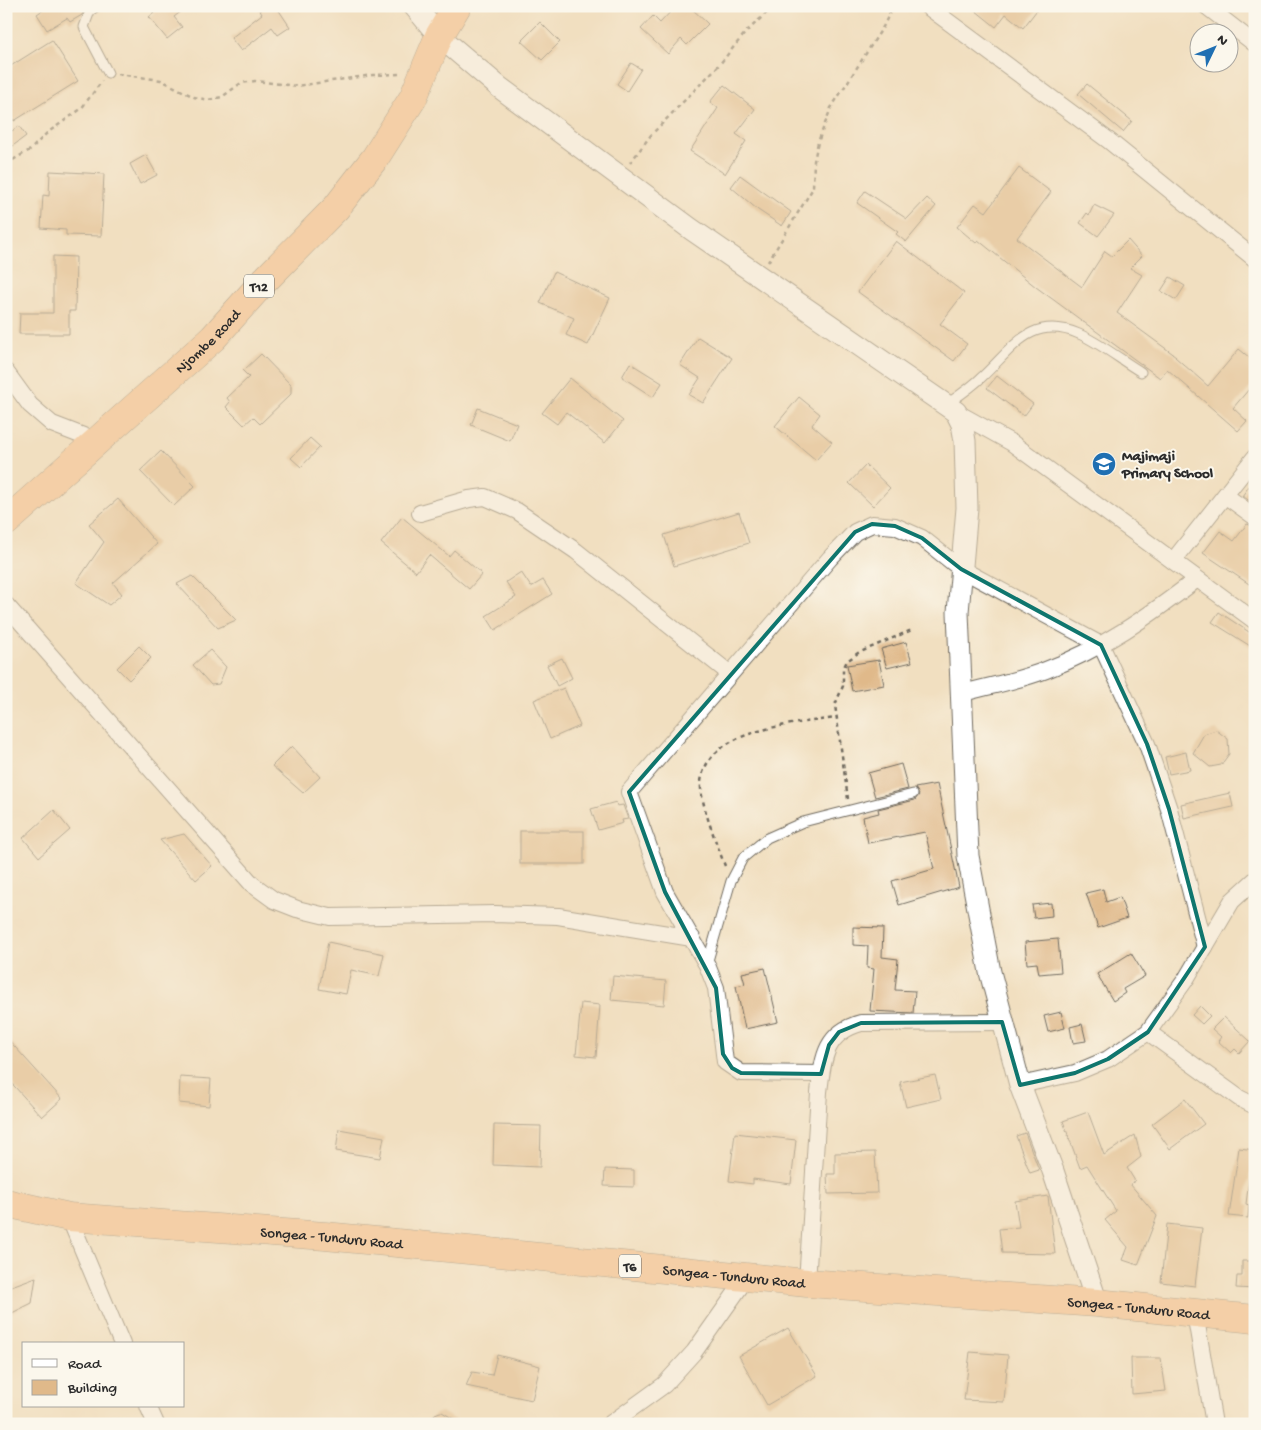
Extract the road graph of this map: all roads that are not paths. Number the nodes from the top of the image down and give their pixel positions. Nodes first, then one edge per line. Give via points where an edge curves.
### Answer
1 (97, 6) edge
2 (414, 6) edge
3 (457, 6) edge
4 (927, 6) edge
5 (1206, 6) edge
6 (439, 36) junction
7 (1255, 44) edge
8 (108, 73) road end
9 (1255, 259) edge
10 (6, 372) edge
11 (1140, 372) dead end
12 (951, 409) junction
13 (96, 441) junction
14 (1255, 457) edge
15 (1226, 496) junction
16 (420, 512) dead end
17 (1255, 517) edge
18 (6, 522) edge
19 (1173, 561) junction
20 (961, 569) junction
21 (1197, 579) junction
22 (6, 605) edge
23 (1255, 621) edge
24 (1101, 645) junction
25 (729, 673) junction
26 (960, 694) junction
27 (913, 794) dead end
28 (1255, 880) edge
29 (692, 938) junction
30 (1205, 947) junction
31 (707, 965) junction
32 (1002, 1022) junction
33 (1148, 1032) junction
34 (821, 1074) junction
35 (1020, 1085) junction
36 (1255, 1106) edge
37 (6, 1203) edge
38 (69, 1216) junction
39 (747, 1277) junction
40 (807, 1283) junction
41 (1097, 1303) junction
42 (1195, 1313) junction
43 (1255, 1319) edge
44 (121, 1342) edge
45 (149, 1408) edge
46 (156, 1424) edge
47 (610, 1424) edge
48 (1214, 1424) edge

1 - 8 lane via 90,11 84,27
2 - 6 street
3 - 6 highway, Njombe Road / T12
4 - 9 street via 1108,140
5 - 7 street
6 - 12 street via 498,87 648,197
6 - 13 highway, Njombe Road / T12 via 413,98 375,158 336,208 213,338
10 - 13 street via 30,405 52,424
11 - 12 lane via 1079,334 1040,329 1029,332 1018,341
12 - 19 street via 1012,443
12 - 20 street via 962,424 965,441 967,508
13 - 18 highway, Njombe Road / T12
14 - 15 street
15 - 17 street
15 - 19 street
16 - 25 street via 485,497 516,511 576,551
19 - 21 street
20 - 24 street
20 - 25 street via 922,538 895,526 872,524 854,532
20 - 26 street via 958,612
21 - 23 street
21 - 24 street via 1144,620
22 - 29 street via 252,884 274,900 330,917 558,916
24 - 26 street via 1044,671
24 - 30 street via 1147,744 1166,800
25 - 29 street via 629,792 665,892
26 - 32 street via 968,856
27 - 31 lane via 803,822 767,838 743,858 731,881
28 - 30 street via 1232,901
29 - 31 street
30 - 33 street
31 - 34 street via 716,988 725,1062 741,1073
32 - 34 street via 860,1023 848,1026 829,1045
32 - 35 street
33 - 35 street via 1108,1059 1075,1073
33 - 36 street via 1239,1098
34 - 40 street
35 - 41 street
37 - 38 highway, Songea - Tunduru Road / T6
38 - 39 highway, Songea - Tunduru Road / T6 via 325,1236
38 - 44 street
39 - 40 highway, Songea - Tunduru Road / T6
39 - 47 street via 694,1352 664,1385
40 - 41 highway, Songea - Tunduru Road / T6
41 - 42 highway, Songea - Tunduru Road / T6
42 - 43 highway, Songea - Tunduru Road / T6
42 - 48 street
45 - 46 street

